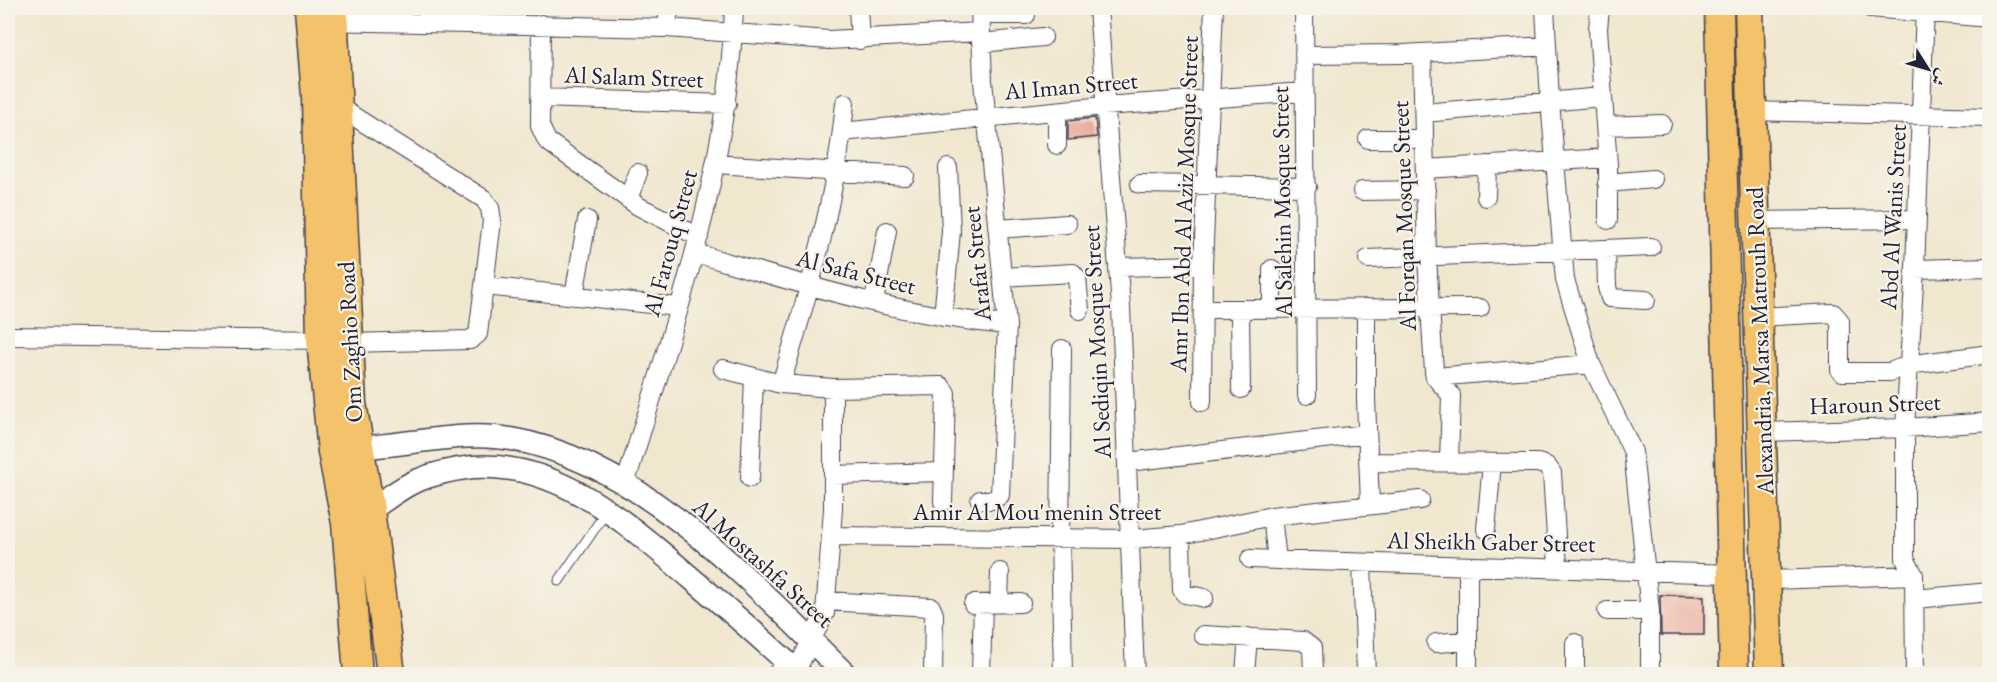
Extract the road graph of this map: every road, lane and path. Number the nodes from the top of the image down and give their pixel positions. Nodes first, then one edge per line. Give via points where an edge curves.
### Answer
1 (669, 8) edge
2 (734, 8) edge
3 (858, 8) edge
4 (1098, 8) edge
5 (1214, 8) edge
6 (1304, 8) edge
7 (1545, 8) edge
8 (1600, 8) edge
9 (1719, 8) edge
10 (1749, 8) edge
11 (1870, 8) edge
12 (1878, 8) edge
13 (1925, 10) edge
14 (321, 14) edge
15 (395, 15) edge
16 (1026, 15) dead end
17 (1989, 18) edge
18 (541, 24) junction
19 (981, 24) edge
20 (667, 28) junction
21 (734, 32) junction
22 (1043, 37) dead end
23 (860, 40) junction
24 (1547, 46) junction
25 (1422, 53) junction
26 (1304, 55) junction
27 (1304, 92) junction
28 (1602, 97) junction
29 (540, 98) junction
30 (1209, 98) junction
31 (1550, 101) junction
32 (845, 103) dead end
33 (727, 104) junction
34 (1104, 106) junction
35 (339, 107) junction
36 (1057, 111) junction
37 (1752, 111) junction
38 (1424, 113) junction
39 (1922, 117) junction
40 (1989, 117) edge
41 (987, 118) junction
42 (1662, 124) dead end
43 (1605, 126) junction
44 (842, 132) junction
45 (1368, 139) dead end
46 (1424, 139) junction
47 (547, 141) joint
48 (1057, 145) dead end
49 (1607, 158) junction
50 (1554, 161) junction
51 (715, 164) junction
52 (1487, 165) junction
53 (948, 168) dead end
54 (1425, 169) junction
55 (837, 172) junction
56 (638, 173) dead end
57 (905, 176) dead end
58 (1653, 179) dead end
59 (1607, 183) junction
60 (1140, 184) dead end
61 (1206, 185) junction
62 (1307, 187) junction
63 (1426, 190) junction
64 (1362, 191) dead end
65 (1486, 197) dead end
66 (628, 199) junction
67 (1916, 219) junction
68 (587, 220) dead end
69 (1608, 220) dead end
70 (1755, 220) junction
71 (1067, 224) dead end
72 (998, 230) junction
73 (887, 231) dead end
74 (332, 232) junction
75 (697, 245) junction
76 (1651, 247) dead end
77 (1606, 249) junction
78 (1562, 251) junction
79 (1427, 257) junction
80 (1368, 259) dead end
81 (1203, 265) junction
82 (1118, 267) junction
83 (1989, 267) edge
84 (1272, 269) dead end
85 (1915, 269) junction
86 (1002, 277) junction
87 (485, 286) junction
88 (811, 286) junction
89 (574, 296) junction
90 (1647, 300) dead end
91 (874, 302) junction
92 (678, 307) junction
93 (1366, 308) junction
94 (1431, 308) junction
95 (1480, 308) dead end
96 (1203, 309) junction
97 (1272, 309) junction
98 (1308, 309) junction
99 (1080, 310) dead end
100 (1240, 310) junction
101 (943, 317) junction
102 (1758, 317) junction
103 (1007, 325) junction
104 (8, 336) edge
105 (339, 341) junction
106 (1062, 349) dead end
107 (1989, 354) edge
108 (1591, 364) junction
109 (1908, 364) junction
110 (723, 369) dead end
111 (754, 377) junction
112 (1435, 377) junction
113 (781, 384) junction
114 (832, 388) junction
115 (1241, 389) dead end
116 (1307, 395) dead end
117 (1202, 402) dead end
118 (1989, 422) edge
119 (1905, 428) junction
120 (1763, 432) junction
121 (1366, 434) junction
122 (409, 443) junction
123 (345, 450) junction
124 (1128, 462) junction
125 (1368, 462) junction
126 (1449, 462) junction
127 (1492, 463) junction
128 (944, 472) junction
129 (833, 475) junction
130 (750, 478) dead end
131 (416, 481) junction
132 (625, 486) junction
133 (980, 500) dead end
134 (1420, 500) dead end
135 (943, 502) dead end
136 (1370, 505) junction
137 (608, 510) junction
138 (1272, 516) junction
139 (358, 517) junction
140 (1486, 529) dead end
141 (1181, 535) junction
142 (831, 536) junction
143 (1060, 538) junction
144 (1132, 539) junction
145 (1250, 559) dead end
146 (1277, 560) junction
147 (1362, 563) junction
148 (1468, 567) junction
149 (1558, 567) junction
150 (1647, 569) junction
151 (1000, 572) dead end
152 (1732, 574) junction
153 (1914, 575) junction
154 (1768, 580) junction
155 (559, 581) dead end
156 (1989, 592) edge
157 (1204, 598) dead end
158 (1915, 599) junction
159 (826, 601) junction
160 (1020, 603) dead end
161 (985, 604) junction
162 (1607, 611) dead end
163 (1650, 611) junction
164 (1203, 634) dead end
165 (1248, 637) junction
166 (811, 641) junction
167 (1468, 641) junction
168 (1436, 643) dead end
169 (1575, 643) dead end
170 (787, 670) edge
171 (358, 675) edge
172 (391, 675) edge
173 (845, 675) edge
174 (933, 675) edge
175 (981, 675) edge
176 (1063, 675) edge
177 (1135, 675) edge
178 (1245, 675) edge
179 (1313, 675) edge
180 (1366, 675) edge
181 (1468, 675) edge
182 (1575, 675) edge
183 (1650, 675) edge
184 (1734, 675) edge
185 (1769, 675) edge
186 (1915, 675) edge

1 - 20 street
2 - 21 street, Al Farouq Street
3 - 23 street
4 - 34 street, Al Sediqin Mosque Street
5 - 30 street, Amr Ibn Abd Al Aziz Mosque Street
6 - 26 street, Al Salehin Mosque Street
7 - 24 street
8 - 28 street
9 - 152 main road, Alexandria, Marsa Matrouh Road
10 - 37 main road, Alexandria, Marsa Matrouh Road
11 - 12 street
12 - 13 street
13 - 17 street
13 - 39 street, Abd Al Wanis Street
14 - 15 street
14 - 35 main road, Om Zaghio Road
14 - 74 main road, Om Zaghio Road via 316,96
15 - 18 street
16 - 19 street
18 - 20 street
18 - 29 street, Al Salam Street
19 - 22 street
19 - 23 street
19 - 41 street, Arafat Street
20 - 21 street
21 - 23 street
21 - 33 street, Al Farouq Street
24 - 25 street
24 - 31 street
25 - 26 street
25 - 38 street, Al Forqan Mosque Street
26 - 27 street, Al Salehin Mosque Street
27 - 30 street, Al Iman Street
27 - 62 street, Al Salehin Mosque Street
28 - 31 street
28 - 43 street
29 - 33 street, Al Salam Street
29 - 47 street, Al Salam Street via 540,126
30 - 34 street, Al Iman Street
30 - 61 street, Amr Ibn Abd Al Aziz Mosque Street
31 - 38 street
31 - 50 street
32 - 44 street
33 - 51 street, Al Farouq Street
34 - 36 street, Al Iman Street
34 - 82 street, Al Sediqin Mosque Street
35 - 74 main road, Om Zaghio Road
35 - 87 street via 484,200 492,221
36 - 41 street, Al Iman Street
36 - 48 street
37 - 39 street
37 - 70 main road, Alexandria, Marsa Matrouh Road
38 - 46 street, Al Forqan Mosque Street
39 - 40 street
39 - 67 street, Abd Al Wanis Street
41 - 44 street, Al Iman Street
41 - 72 street, Arafat Street
42 - 43 street
43 - 49 street
44 - 55 street
45 - 46 street
46 - 54 street, Al Forqan Mosque Street
47 - 66 street, Al Safa Street
49 - 50 street
49 - 59 street
50 - 52 street
50 - 78 street
51 - 55 street
51 - 75 street, Al Farouq Street
52 - 54 street
52 - 65 street
53 - 101 street via 951,231
54 - 63 street, Al Forqan Mosque Street
55 - 57 street
55 - 88 street
56 - 66 street
58 - 59 street
59 - 69 street
60 - 61 street
61 - 62 street
61 - 81 street, Amr Ibn Abd Al Aziz Mosque Street
62 - 98 street, Al Salehin Mosque Street
63 - 64 street
63 - 79 street, Al Forqan Mosque Street
66 - 75 street, Al Safa Street
67 - 70 street
67 - 85 street, Abd Al Wanis Street
68 - 89 street
70 - 102 main road, Alexandria, Marsa Matrouh Road
71 - 72 street
72 - 86 street, Arafat Street
73 - 91 street
74 - 105 main road, Om Zaghio Road
75 - 88 street, Al Safa Street
75 - 92 street, Al Farouq Street
76 - 77 street
77 - 78 street
77 - 90 street via 1606,287 1610,298
78 - 79 street
78 - 108 street via 1573,312
79 - 80 street
79 - 94 street, Al Forqan Mosque Street
81 - 82 street
81 - 96 street, Amr Ibn Abd Al Aziz Mosque Street
82 - 124 street, Al Sediqin Mosque Street
83 - 85 street
84 - 97 street
85 - 109 street, Abd Al Wanis Street
86 - 99 street via 1073,273 1077,278
86 - 103 street, Arafat Street
87 - 89 street
87 - 105 street via 481,324 478,334 470,340
88 - 91 street, Al Safa Street
88 - 113 street
89 - 92 street
91 - 101 street, Al Safa Street
92 - 132 street, Al Farouq Street
93 - 94 street
93 - 98 street
93 - 121 street
94 - 95 street
94 - 112 street, Al Forqan Mosque Street
96 - 100 street
96 - 117 street, Amr Ibn Abd Al Aziz Mosque Street
97 - 98 street
97 - 100 street
98 - 116 street, Al Salehin Mosque Street
100 - 115 street
101 - 103 street, Al Safa Street
102 - 109 street via 1833,313 1840,321 1841,371 1890,372
102 - 120 main road, Alexandria, Marsa Matrouh Road
103 - 133 street, Arafat Street via 1000,495 993,500
104 - 105 street
105 - 123 main road, Om Zaghio Road via 352,403
106 - 143 street
107 - 109 street
108 - 112 street
108 - 150 street via 1633,452
109 - 119 street, Abd Al Wanis Street
110 - 111 street
111 - 113 street
111 - 130 street
112 - 126 street via 1451,395
113 - 114 street
114 - 128 street via 941,386 946,393
114 - 129 street
118 - 119 street, Haroun Street
119 - 120 street, Haroun Street
119 - 153 street, Abd Al Wanis Street via 1905,559
120 - 154 main road, Alexandria, Marsa Matrouh Road
121 - 124 street
121 - 125 street
122 - 123 street, Al Mostashfa Street
122 - 131 street
122 - 132 street, Al Mostashfa Street via 471,435 511,439 550,448 587,463
123 - 139 main road, Om Zaghio Road
124 - 144 street, Al Sediqin Mosque Street
125 - 126 street
125 - 136 street
126 - 127 street
127 - 140 street
127 - 149 street via 1538,464 1552,473
128 - 129 street
128 - 135 street
129 - 142 street
131 - 137 street via 449,471 496,468 561,485
131 - 139 street
132 - 166 street, Al Mostashfa Street via 734,566
134 - 136 street, Amir Al Mou'menin Street
136 - 138 street, Amir Al Mou'menin Street
137 - 155 lane
137 - 170 street via 686,573
138 - 141 street, Amir Al Mou'menin Street
138 - 146 street
139 - 171 main road, Om Zaghio Road
139 - 172 main road, Om Zaghio Road
141 - 144 street, Amir Al Mou'menin Street
141 - 157 street via 1182,590
142 - 143 street, Amir Al Mou'menin Street
142 - 159 street
143 - 144 street, Amir Al Mou'menin Street
143 - 176 street
144 - 177 street, Al Sediqin Mosque Street
145 - 146 street, Al Sheikh Gaber Street
146 - 147 street, Al Sheikh Gaber Street
147 - 148 street, Al Sheikh Gaber Street
147 - 180 street
148 - 149 street, Al Sheikh Gaber Street
148 - 167 street
149 - 150 street, Al Sheikh Gaber Street
150 - 152 street, Al Sheikh Gaber Street
150 - 163 street
151 - 161 street
152 - 184 main road, Alexandria, Marsa Matrouh Road
153 - 154 street
153 - 158 street, Abd Al Wanis Street
154 - 185 main road, Alexandria, Marsa Matrouh Road
156 - 158 street
158 - 186 street, Abd Al Wanis Street
159 - 166 street via 822,624
159 - 174 street via 931,608
160 - 161 street
161 - 175 street
162 - 163 street
163 - 183 street
164 - 165 street
165 - 178 street
165 - 179 street via 1306,643 1312,648
166 - 170 street
166 - 173 street, Al Mostashfa Street
167 - 168 street
167 - 181 street
169 - 182 street

